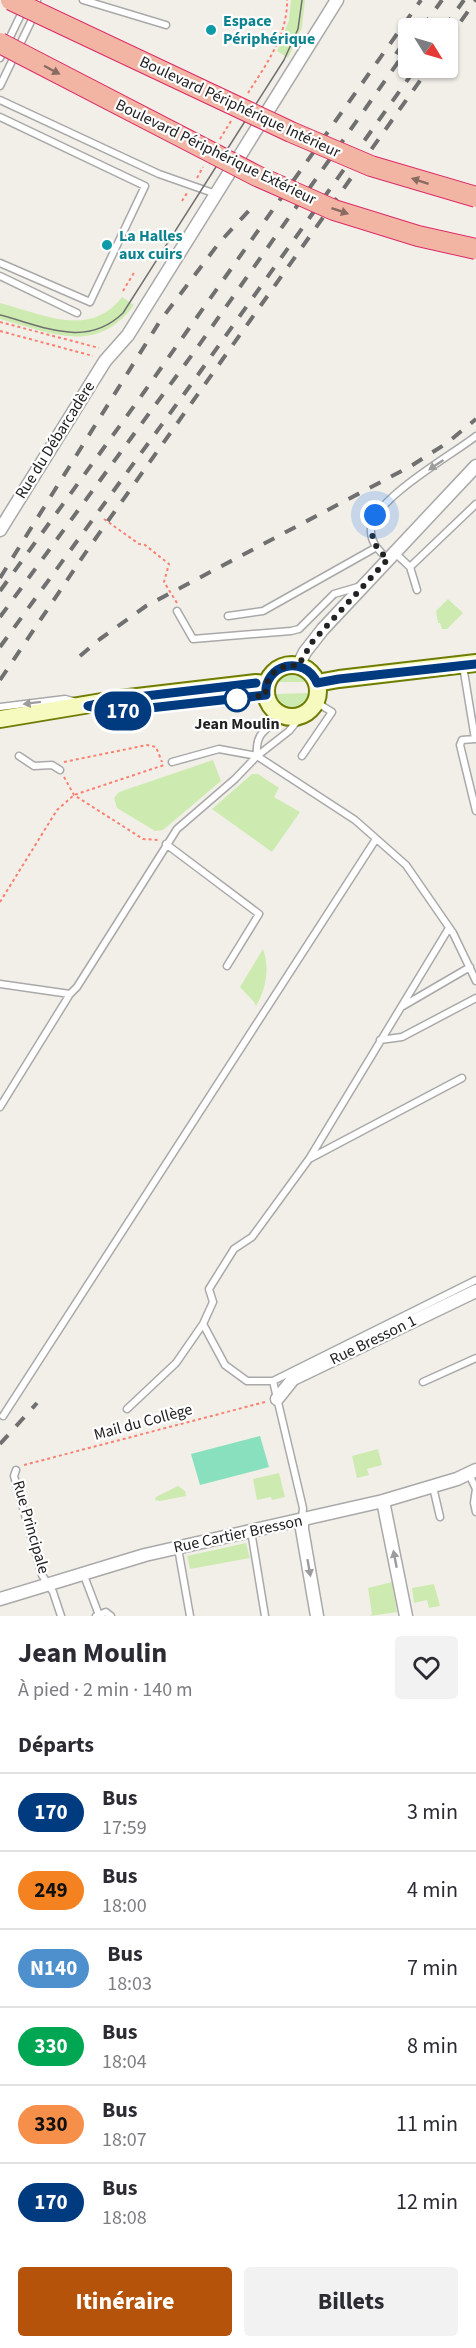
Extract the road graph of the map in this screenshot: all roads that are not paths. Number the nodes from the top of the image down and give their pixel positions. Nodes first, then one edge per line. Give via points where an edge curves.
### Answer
1 (11, 0) edge
2 (28, 0) edge
3 (37, 0) edge
4 (83, 0) edge
5 (338, 0) edge
6 (166, 25) dead end
7 (0, 42) edge
8 (0, 58) edge
9 (0, 86) edge
10 (0, 100) edge
11 (0, 117) edge
12 (216, 194) junction
13 (476, 197) edge
14 (476, 249) edge
15 (0, 263) edge
16 (0, 276) edge
17 (77, 313) dead end
18 (476, 436) edge
19 (476, 466) edge
20 (476, 504) edge
21 (0, 530) edge
22 (375, 548) junction
23 (391, 556) junction
24 (410, 567) junction
25 (362, 586) junction
26 (417, 590) dead end
27 (177, 611) road end
28 (228, 616) dead end
29 (472, 662) edge
30 (298, 666) junction
31 (317, 683) junction
32 (266, 690) junction
33 (316, 702) junction
34 (88, 706) junction
35 (0, 707) edge
36 (302, 715) junction
37 (282, 716) junction
38 (0, 719) edge
39 (475, 740) edge
40 (19, 756) dead end
41 (257, 756) junction
42 (302, 756) dead end
43 (172, 762) road end
44 (60, 770) road end
45 (476, 811) edge
46 (376, 838) junction
47 (166, 844) junction
48 (449, 928) junction
49 (227, 966) dead end
50 (470, 967) junction
51 (476, 981) edge
52 (0, 984) edge
53 (70, 994) junction
54 (476, 998) edge
55 (401, 1007) junction
56 (380, 1040) junction
57 (462, 1078) dead end
58 (0, 1107) edge
59 (309, 1159) junction
60 (476, 1280) edge
61 (476, 1291) edge
62 (203, 1324) junction
63 (476, 1358) edge
64 (273, 1381) junction
65 (423, 1382) dead end
66 (277, 1399) junction
67 (128, 1409) dead end
68 (3, 1416) dead end
69 (16, 1470) road end
70 (473, 1472) edge
71 (433, 1486) junction
72 (476, 1489) edge
73 (383, 1501) junction
74 (476, 1512) edge
75 (440, 1517) dead end
76 (302, 1520) junction
77 (251, 1531) junction
78 (178, 1547) junction
79 (83, 1573) junction
80 (49, 1584) junction
81 (0, 1599) edge
82 (97, 1615) edge
83 (61, 1616) edge
84 (111, 1616) edge
85 (190, 1616) edge
86 (265, 1616) edge
87 (317, 1616) edge
88 (406, 1616) edge

13 -> 1 highway, Boulevard Périphérique Intérieur, bridge via 361,162
2 - 8 lane, bridge
3 - 9 lane via 37,9
4 - 6 lane
5 - 12 street, Rue du Débarcadère
7 -> 14 highway, Boulevard Périphérique Extérieur, bridge via 257,176 334,210
10 - 12 lane via 159,174
11 - 15 lane via 145,186 90,302
12 - 21 street, Rue du Débarcadère
16 - 17 lane
18 -> 22 lane via 396,494 375,515 370,530
19 - 23 street
20 - 24 lane
22 - 23 lane
22 - 28 lane via 263,611
23 - 24 lane
23 - 25 street
24 - 26 lane
25 - 27 lane via 334,594 298,629 291,631 193,639
25 - 30 street via 313,641
29 - 31 main road
29 - 39 lane
30 - 31 main road via 310,672
30 - 32 main road via 278,669
31 - 33 main road
32 - 34 main road via 256,683
32 - 37 main road via 271,708
33 - 36 main road
33 - 42 lane via 332,712
34 -> 35 lane via 65,699
34 - 38 main road
36 - 37 main road
36 - 41 lane via 289,731
37 - 41 lane via 260,734
39 - 45 lane via 462,740 460,745
40 - 44 lane via 34,766 52,765
41 - 43 lane via 219,749
41 - 46 lane
41 - 47 lane via 177,829
46 - 48 lane via 406,865
46 - 68 lane
47 - 49 lane via 259,914
47 - 53 lane
48 - 50 lane
48 - 55 lane
50 - 51 lane
50 - 55 lane
52 - 53 lane
53 - 58 lane
54 - 56 lane via 402,1037
55 - 56 lane
56 - 59 lane
57 - 59 lane
59 - 62 lane via 252,1237 234,1249 209,1289 213,1302
60 - 64 lane
61 - 66 street, Rue Bresson 1 via 293,1379
62 - 64 lane via 225,1365 247,1381
62 - 67 lane via 176,1363
63 - 65 lane
64 - 66 lane
66 - 76 lane via 303,1508
69 - 80 lane, Rue Principale via 14,1476 42,1575
70 - 71 street, Rue Cartier Bresson
70 - 72 lane
71 - 73 street, Rue Cartier Bresson
71 - 75 lane
72 - 74 lane
73 - 76 street, Rue Cartier Bresson
88 -> 73 street
76 - 77 street, Rue Cartier Bresson
76 -> 87 street
77 - 78 street, Rue Cartier Bresson
77 - 86 lane
78 - 79 street, Rue Cartier Bresson
78 - 85 lane
79 - 80 street, Rue Cartier Bresson
79 - 82 lane
80 - 81 street, Rue Cartier Bresson
80 - 83 lane, Rue Principale
82 - 84 lane via 106,1612

